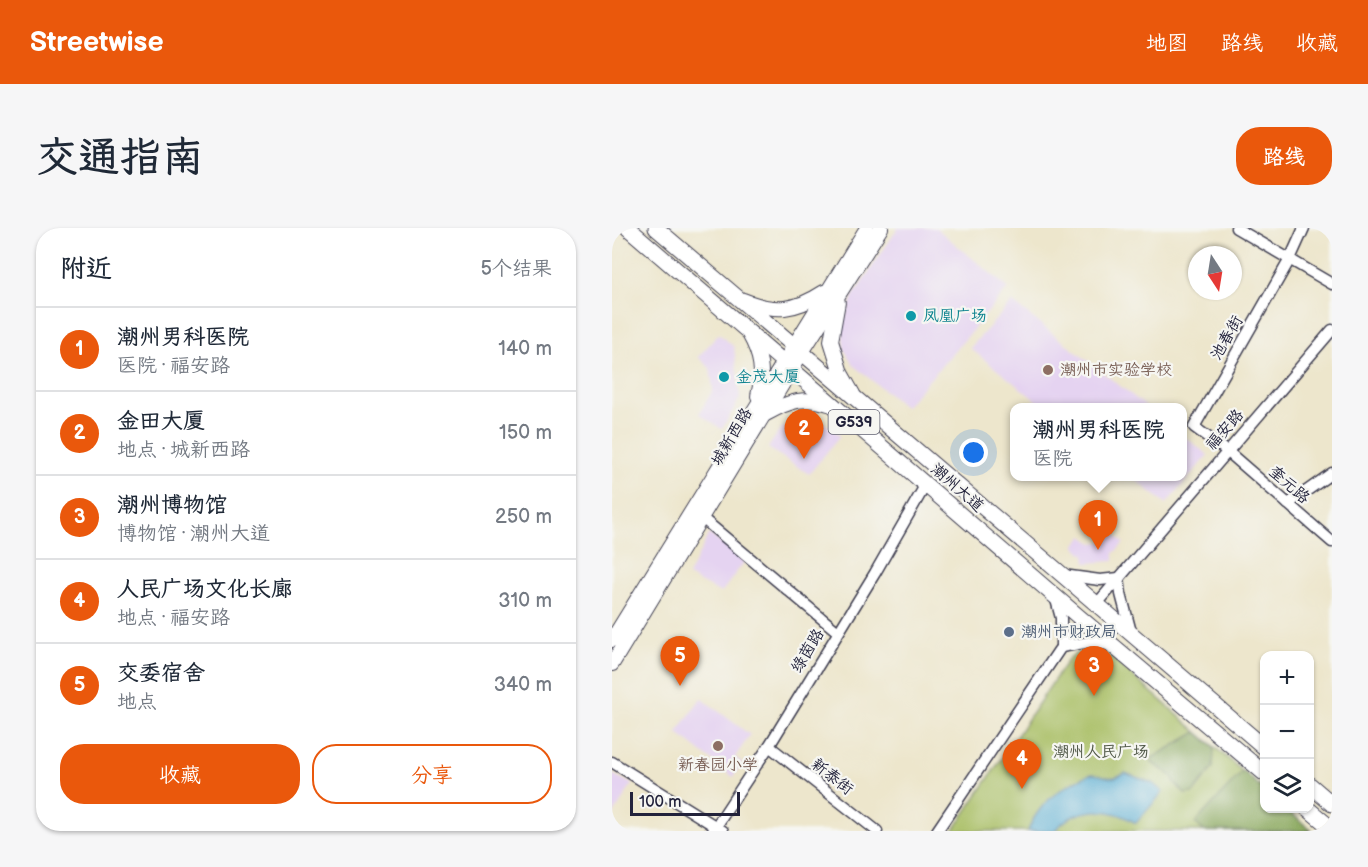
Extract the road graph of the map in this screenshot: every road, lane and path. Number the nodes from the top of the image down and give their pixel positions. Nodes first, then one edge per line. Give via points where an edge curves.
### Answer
1 (628, 228) edge
2 (656, 228) edge
3 (867, 228) edge
4 (881, 228) edge
5 (1236, 228) edge
6 (1304, 228) edge
7 (1290, 259) junction
8 (1332, 284) edge
9 (834, 291) junction
10 (738, 297) junction
11 (1332, 330) edge
12 (748, 332) junction
13 (798, 349) junction
14 (788, 365) junction
15 (854, 396) junction
16 (834, 405) junction
17 (760, 411) junction
18 (1227, 451) junction
19 (1332, 473) edge
20 (926, 484) junction
21 (1288, 504) junction
22 (698, 514) junction
23 (1332, 542) edge
24 (1061, 574) junction
25 (1119, 578) junction
26 (1054, 596) junction
27 (1096, 605) junction
28 (1080, 623) junction
29 (838, 632) junction
30 (1132, 636) junction
31 (612, 640) edge
32 (1061, 647) junction
33 (1116, 647) junction
34 (612, 664) edge
35 (1260, 744) edge
36 (769, 746) junction
37 (612, 762) edge
38 (1260, 769) edge
39 (1314, 788) edge
40 (1330, 800) edge
41 (1313, 813) edge
42 (1332, 829) edge
43 (717, 830) edge
44 (877, 831) edge
45 (937, 831) edge

1 - 12 highway, 潮州大道 / G539
2 - 10 highway, 潮州大道 / G539
3 - 9 main road, 城新西路
4 - 9 main road, 城新西路
5 - 7 street
6 - 7 street, 池春街
7 - 8 street
7 - 18 street, 池春街 via 1194,427
9 - 10 main road via 791,308 773,310
9 - 13 main road, 城新西路
9 - 15 main road via 831,341 841,373
10 - 13 highway, 潮州大道 / G539
11 - 18 street, 福安路
12 - 14 highway, 潮州大道 / G539
12 - 17 main road via 762,366
13 - 14 main road, 城新西路
13 - 15 highway, 潮州大道 / G539
14 - 16 highway, 潮州大道 / G539
14 - 17 main road, 城新西路
15 - 24 highway, 潮州大道 / G539
16 - 17 main road via 815,399 799,400
16 - 20 highway, 潮州大道 / G539
17 - 22 main road, 城新西路
18 - 21 street, 奎元路
18 - 25 street, 福安路
19 - 21 street
20 - 26 highway, 潮州大道 / G539
20 - 29 street, 绿茵路
21 - 23 street, 奎元路
22 - 29 street
22 - 31 main road, 城新西路
22 - 34 main road, 城新西路
24 - 25 street via 1100,580
24 - 27 highway, 潮州大道 / G539
25 - 27 street, 福安路
25 - 30 street
26 - 28 highway, 潮州大道 / G539
26 - 32 street via 1061,618
27 - 30 highway, 潮州大道 / G539
28 - 32 street
28 - 33 highway, 潮州大道 / G539
29 - 36 street, 绿茵路
30 - 35 highway, 潮州大道 / G539
32 - 33 street via 1090,642
32 - 45 street
33 - 38 highway, 潮州大道 / G539
36 - 43 street, 绿茵路
36 - 44 street, 新泰街
37 - 43 street
39 - 40 highway
41 - 42 highway

